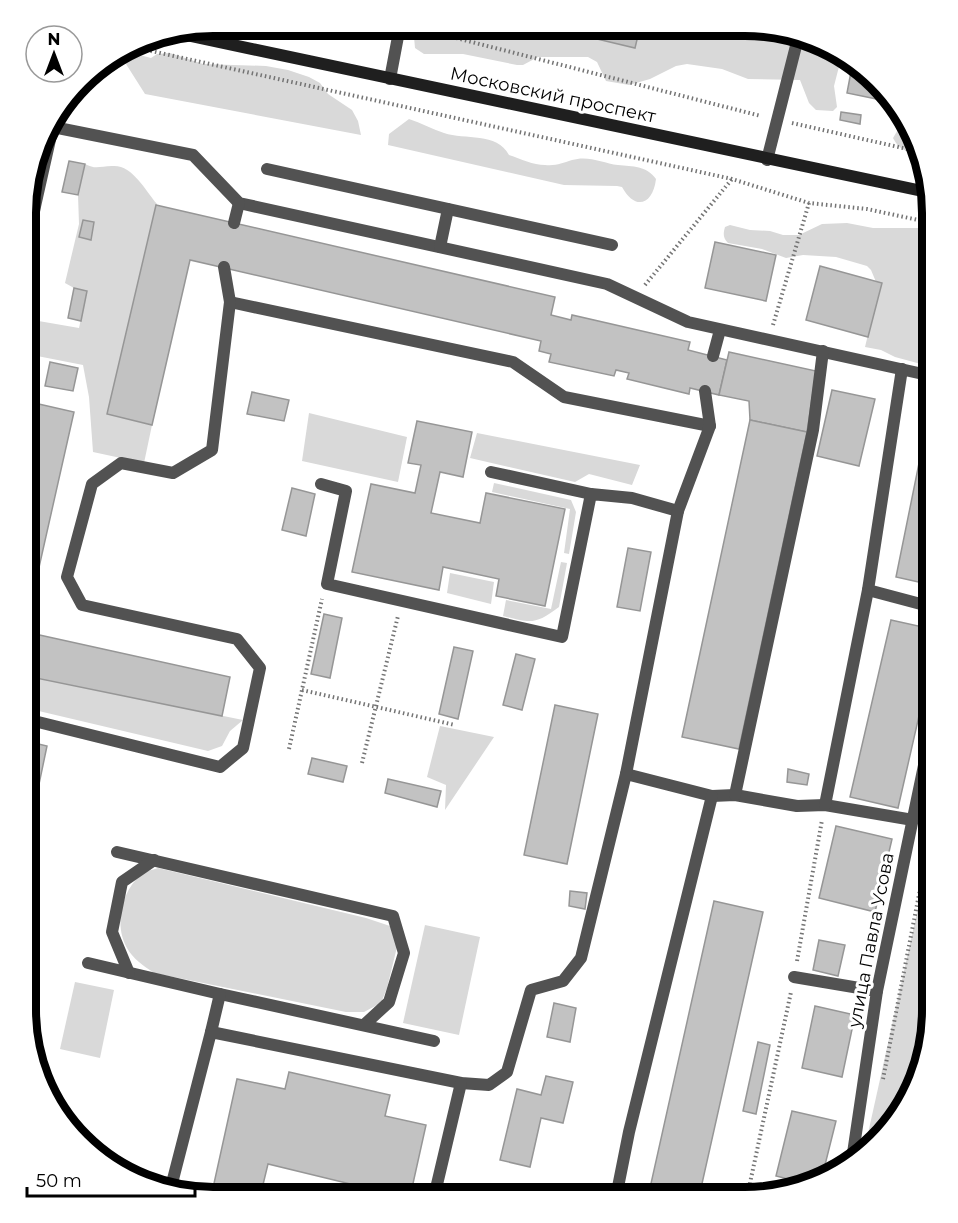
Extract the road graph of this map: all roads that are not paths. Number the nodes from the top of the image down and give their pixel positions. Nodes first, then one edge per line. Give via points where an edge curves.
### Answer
1 (398, 36) edge
2 (197, 37) edge
3 (797, 44) edge
4 (390, 79) junction
5 (58, 128) edge
6 (48, 147) edge
7 (768, 160) junction
8 (267, 169) dead end
9 (920, 191) edge
10 (38, 192) edge
11 (238, 203) junction
12 (448, 209) junction
13 (234, 223) dead end
14 (612, 245) dead end
15 (440, 247) junction
16 (224, 267) dead end
17 (230, 302) junction
18 (720, 330) junction
19 (823, 351) junction
20 (713, 356) dead end
21 (902, 369) junction
22 (922, 374) edge
23 (705, 391) dead end
24 (710, 426) junction
25 (491, 472) dead end
26 (321, 484) dead end
27 (591, 494) junction
28 (678, 511) junction
29 (868, 590) junction
30 (922, 604) edge
31 (36, 721) edge
32 (626, 774) junction
33 (922, 778) edge
34 (735, 795) junction
35 (712, 796) junction
36 (825, 805) junction
37 (913, 820) junction
38 (117, 852) dead end
39 (154, 860) junction
40 (88, 963) dead end
41 (129, 973) junction
42 (794, 977) road end
43 (877, 991) junction
44 (219, 994) junction
45 (364, 1025) junction
46 (211, 1032) junction
47 (434, 1041) dead end
48 (461, 1083) junction
49 (854, 1149) edge
50 (172, 1182) edge
51 (436, 1187) edge
52 (618, 1187) edge

1 - 4 street
2 - 4 main road, Московский проспект
3 - 7 street
4 - 7 main road, Московский проспект
5 - 11 street via 193,155
6 - 10 street
7 - 9 main road, Московский проспект
8 - 12 street
11 - 13 street
11 - 15 street
12 - 14 street
12 - 15 street
15 - 18 street via 607,284 688,322
16 - 17 street
17 - 24 street via 513,362 564,398
17 - 31 street via 212,450 173,473 121,463 92,484 67,577 82,605 237,639 260,668 243,748 220,766
18 - 19 street
18 - 20 street
19 - 21 street
19 - 34 street via 813,430
21 - 22 street
21 - 29 street
23 - 24 street
24 - 28 street
25 - 27 street
26 - 27 street via 346,491 327,584 562,637
27 - 28 street via 632,498
28 - 32 street
29 - 30 street
29 - 36 street
32 - 35 street
32 - 48 street via 581,958 563,981 531,990 507,1072 489,1085
33 - 37 street, улица Павла Усова
34 - 35 street
34 - 36 street via 797,806
35 - 52 street
36 - 37 street
37 - 43 street, улица Павла Усова
38 - 39 street
39 - 41 street via 122,882 112,933
39 - 45 street via 393,916 404,954 389,1002
40 - 41 street
41 - 44 street
42 - 43 street
43 - 49 street, улица Павла Усова
44 - 45 street
44 - 46 street
45 - 47 street
46 - 48 street
46 - 50 street
48 - 51 street

